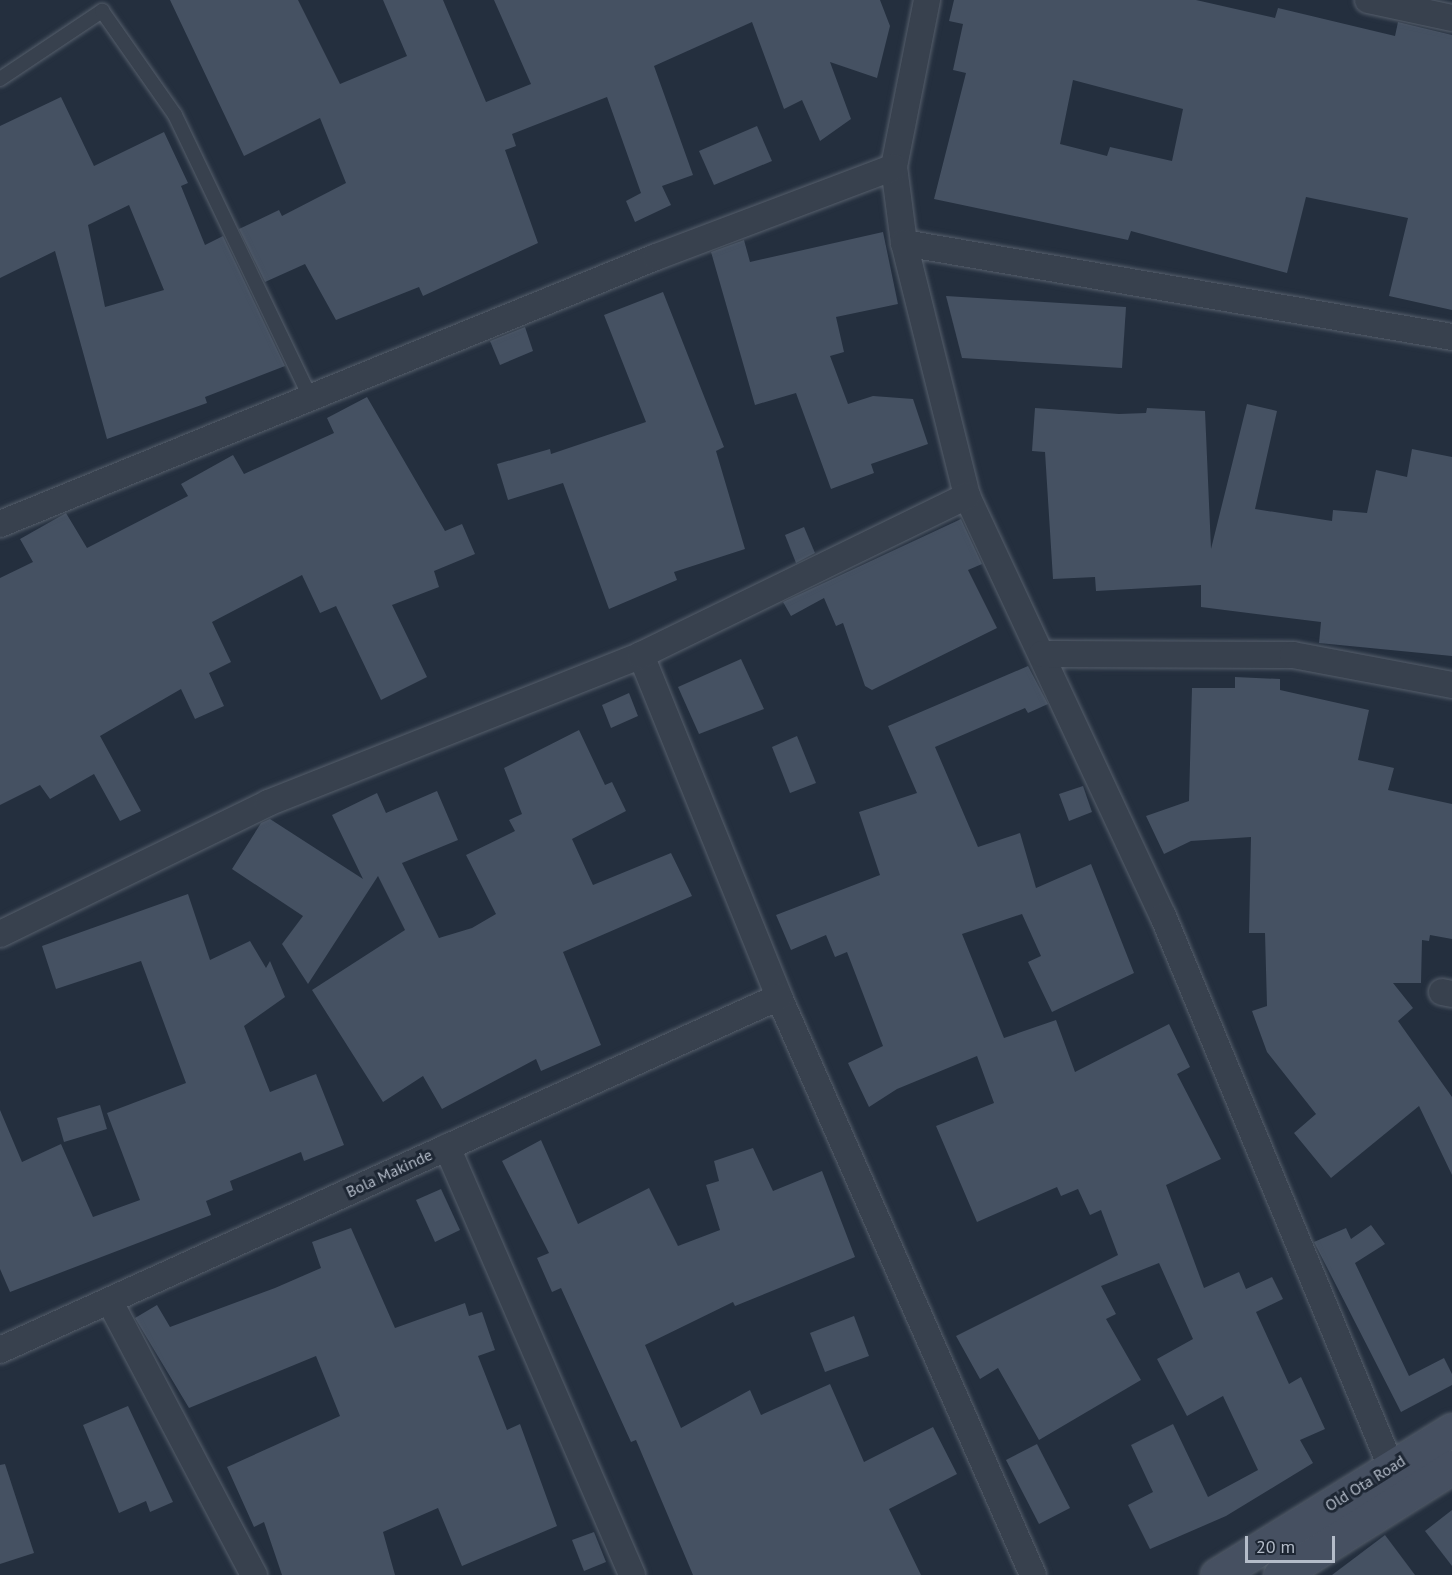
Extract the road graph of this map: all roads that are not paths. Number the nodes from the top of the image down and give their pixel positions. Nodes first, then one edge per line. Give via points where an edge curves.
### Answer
1 (927, 0) edge
2 (1368, 0) edge
3 (1452, 18) edge
4 (0, 79) edge
5 (894, 167) junction
6 (904, 243) junction
7 (1452, 338) edge
8 (311, 399) junction
9 (967, 496) junction
10 (0, 524) edge
11 (1042, 654) junction
12 (641, 655) junction
13 (1452, 685) edge
14 (0, 934) edge
15 (779, 997) junction
16 (447, 1147) junction
17 (110, 1302) junction
18 (0, 1350) edge
19 (1452, 1430) edge
20 (1391, 1467) junction
21 (1452, 1467) edge
22 (254, 1575) edge
23 (632, 1575) edge
24 (1034, 1575) edge
25 (1217, 1575) edge
26 (1280, 1575) edge

1 - 5 street
2 - 3 street
4 - 8 lane via 102,11 175,115
5 - 6 street
5 - 8 street via 656,257
6 - 7 street
6 - 9 street
8 - 10 street
9 - 11 street
9 - 12 street
11 - 13 street via 1293,655
11 - 20 street via 1181,959
12 - 14 street via 268,803
12 - 15 street
15 - 16 street, Bola Makinde
15 - 24 street
16 - 17 street, Bola Makinde
16 - 23 street
17 - 18 street, Bola Makinde
17 - 22 street
19 - 20 street, Old Ota Road
20 - 25 street, Old Ota Road
21 - 26 street, Old Ota Road

